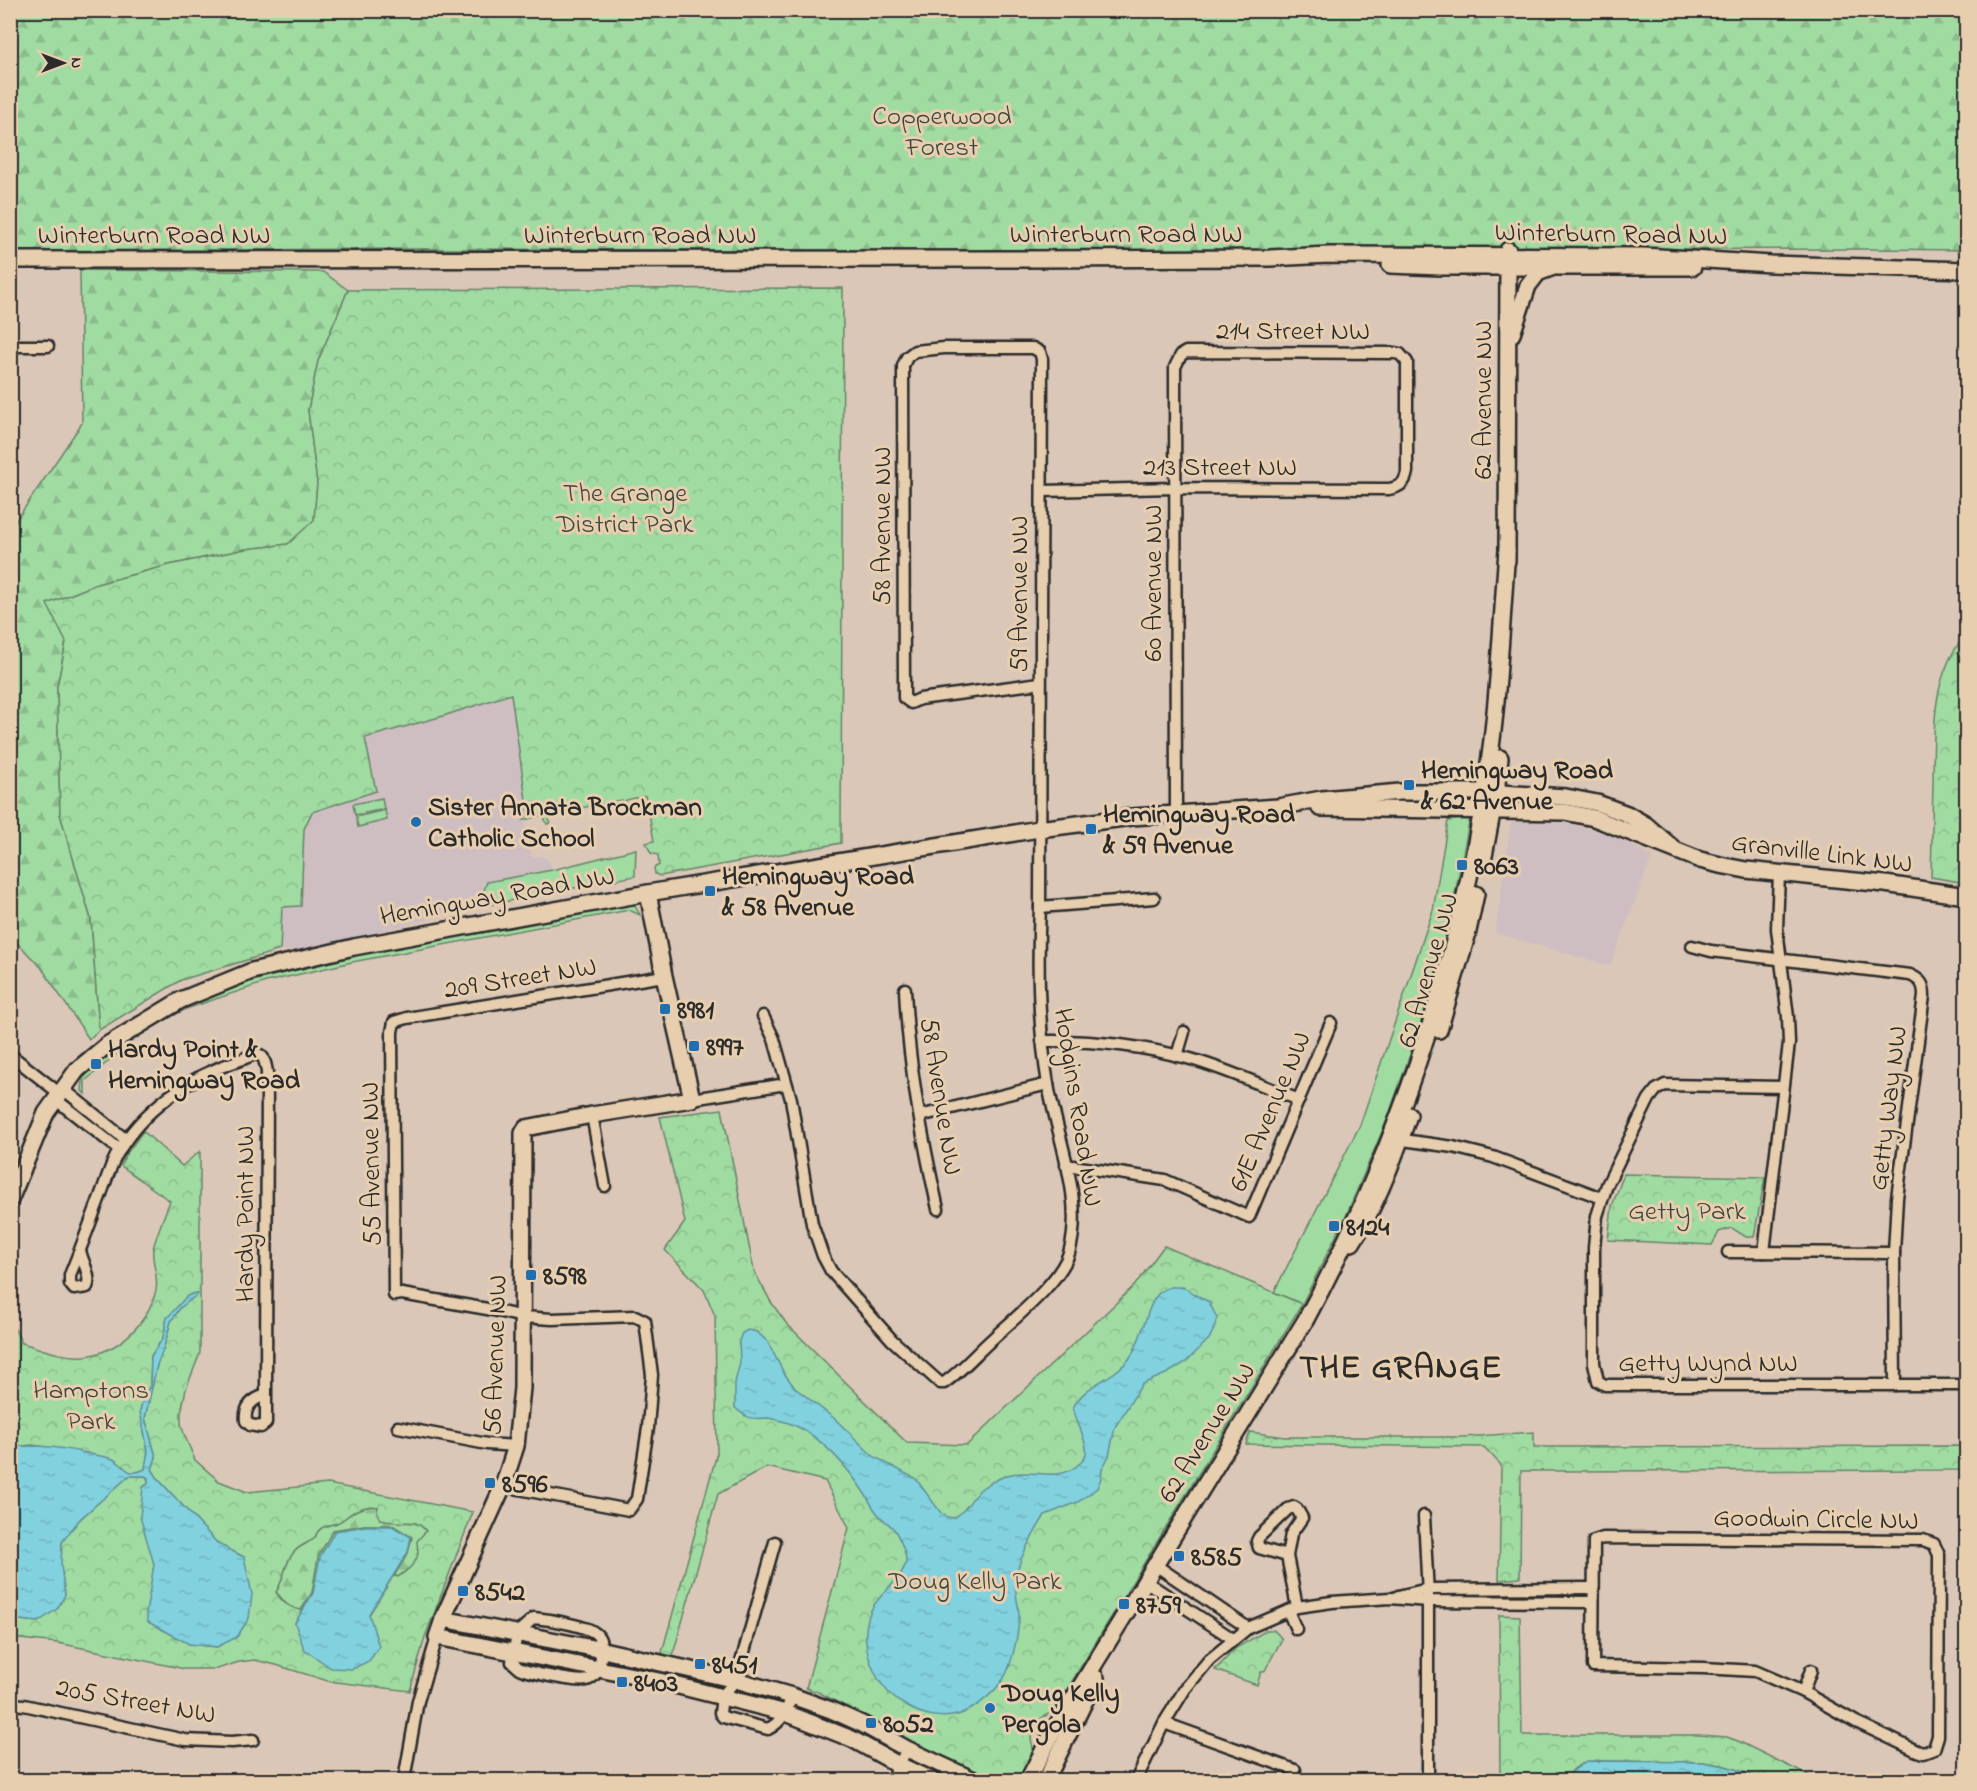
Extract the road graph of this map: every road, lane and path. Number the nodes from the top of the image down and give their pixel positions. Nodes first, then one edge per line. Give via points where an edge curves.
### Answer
1 (1508, 258) junction
2 (10, 260) edge
3 (1772, 264) junction
4 (1553, 267) junction
5 (1966, 270) edge
6 (10, 346) edge
7 (48, 346) dead end
8 (1507, 351) junction
9 (1181, 355) joint
10 (1042, 359) joint
11 (1399, 487) joint
12 (1174, 488) junction
13 (1041, 492) junction
14 (1040, 682) junction
15 (1491, 792) junction
16 (1278, 807) junction
17 (1487, 810) junction
18 (1176, 814) junction
19 (1039, 829) junction
20 (1674, 849) junction
21 (1779, 873) junction
22 (648, 893) junction
23 (1966, 896) edge
24 (1154, 898) dead end
25 (1040, 907) junction
26 (1692, 946) dead end
27 (1780, 958) junction
28 (664, 976) junction
29 (905, 989) dead end
30 (763, 1016) dead end
31 (1331, 1023) dead end
32 (392, 1032) joint
33 (1184, 1032) dead end
34 (1042, 1041) junction
35 (11, 1054) edge
36 (1177, 1056) junction
37 (786, 1084) junction
38 (1047, 1084) junction
39 (1783, 1087) junction
40 (59, 1093) junction
41 (692, 1099) junction
42 (1299, 1100) junction
43 (592, 1115) junction
44 (920, 1116) junction
45 (1395, 1139) junction
46 (123, 1145) junction
47 (1066, 1165) junction
48 (605, 1185) dead end
49 (1602, 1198) junction
50 (10, 1200) edge
51 (938, 1209) dead end
52 (80, 1250) dead end
53 (1728, 1252) dead end
54 (1764, 1252) junction
55 (1894, 1253) junction
56 (523, 1317) junction
57 (1895, 1385) junction
58 (1966, 1385) edge
59 (266, 1395) dead end
60 (398, 1427) dead end
61 (516, 1446) junction
62 (503, 1486) junction
63 (1424, 1516) dead end
64 (775, 1542) dead end
65 (1287, 1556) junction
66 (1154, 1564) junction
67 (1145, 1581) junction
68 (1592, 1588) junction
69 (1428, 1595) junction
70 (1592, 1602) junction
71 (1293, 1609) junction
72 (1125, 1615) junction
73 (443, 1619) junction
74 (1248, 1628) junction
75 (1296, 1629) dead end
76 (517, 1633) junction
77 (437, 1637) junction
78 (1233, 1640) junction
79 (603, 1650) junction
80 (514, 1652) junction
81 (599, 1669) junction
82 (1811, 1670) dead end
83 (736, 1680) junction
84 (1803, 1692) junction
85 (722, 1696) junction
86 (792, 1696) junction
87 (10, 1704) edge
88 (786, 1713) junction
89 (1164, 1723) junction
90 (253, 1740) dead end
91 (907, 1749) junction
92 (899, 1765) junction
93 (1295, 1770) dead end
94 (404, 1780) edge
95 (891, 1780) edge
96 (931, 1780) edge
97 (974, 1780) edge
98 (1028, 1780) edge
99 (1046, 1780) edge
100 (1136, 1780) edge
101 (1428, 1780) edge

1 - 2 street, Winterburn Road NW via 1329,255
1 - 3 street, Winterburn Road NW via 1673,256
1 - 4 street, Winterburn Road NW
1 - 8 street, 62 Avenue NW
3 - 4 street, Winterburn Road NW
3 - 5 street, Winterburn Road NW
4 - 8 street via 1538,273 1528,286
6 - 7 street
8 - 15 street, 62 Avenue NW via 1507,550
9 - 11 street, 214 Street NW via 1395,353 1404,358 1407,472
9 - 12 street, 60 Avenue NW via 1175,368
10 - 13 street, 59 Avenue NW
10 - 14 street, 58 Avenue NW via 1033,348 944,348 915,351 906,357 903,366 904,698 911,703
11 - 12 street, 213 Street NW
12 - 13 street, 213 Street NW
12 - 18 street, 60 Avenue NW
13 - 14 street, 59 Avenue NW
14 - 19 street, 59 Avenue NW
15 - 16 street, Hemingway Road NW via 1400,792
15 - 17 street, 62 Avenue NW
15 - 20 street, Granville Link NW via 1566,797 1612,808 1646,825
16 - 17 street, Hemingway Road NW
16 - 18 street, Hemingway Road NW
17 - 20 street, Granville Link NW via 1565,812 1594,818
17 - 45 street, 62 Avenue NW via 1457,933
18 - 19 street, Hemingway Road NW
19 - 22 street, Hemingway Road NW
19 - 25 street, Hodgins Road NW
20 - 21 street, Granville Link NW via 1720,865
21 - 23 street, Granville Link NW
21 - 27 street
22 - 28 street
22 - 40 street, Hemingway Road NW via 354,947 252,971 181,1000 107,1045 76,1070
24 - 25 street
25 - 34 street, Hodgins Road NW via 1037,964
26 - 27 street
27 - 39 street via 1789,1029
27 - 55 street, Getty Way NW via 1910,975 1924,985
28 - 32 street, 209 Street NW via 407,1018 394,1022
28 - 41 street
29 - 44 street, 58 Avenue NW via 906,1028
30 - 37 street, Hodgins Road NW via 774,1039
31 - 42 street, 61E Avenue NW
32 - 56 street, 55 Avenue NW via 394,1295
33 - 36 street
34 - 36 street via 1113,1043
34 - 38 street, Hodgins Road NW
35 - 40 street
36 - 42 street
37 - 41 street
37 - 47 street, Hodgins Road NW via 813,1224 823,1256 838,1280 892,1340 940,1383 949,1380 1062,1268 1075,1223
38 - 44 street
38 - 47 street, Hodgins Road NW
39 - 49 street via 1665,1086 1656,1090
39 - 54 street
40 - 46 street
40 - 50 street, Hemingway Road NW via 46,1113
41 - 43 street
42 - 47 street, 61E Avenue NW via 1249,1217 1165,1180
43 - 48 street
43 - 56 street, 56 Avenue NW via 526,1128 523,1133
44 - 51 street, 58 Avenue NW
45 - 49 street via 1493,1157
45 - 66 street, 62 Avenue NW via 1363,1226
46 - 52 street
46 - 59 street, Hardy Point NW via 133,1129 161,1102 189,1082 255,1054 265,1059
49 - 57 street, Getty Wynd NW via 1594,1248 1594,1363 1598,1381 1605,1385
53 - 54 street
54 - 55 street
55 - 57 street, Getty Way NW
56 - 61 street, 56 Avenue NW
56 - 62 street via 635,1317 645,1321 652,1376 648,1428 637,1499 629,1510
57 - 58 street, Getty Wynd NW
60 - 61 street
61 - 62 street, 56 Avenue NW
62 - 73 street, 56 Avenue NW
63 - 69 street
64 - 83 street
65 - 65 street via 1291,1534 1302,1518 1294,1507 1257,1541 1259,1548
65 - 71 street
66 - 67 street, 62 Avenue NW
66 - 74 street
67 - 72 street, 62 Avenue NW
67 - 78 street
68 - 69 street
68 - 70 street, Goodwin Circle NW
68 - 84 street, Goodwin Circle NW via 1594,1541 1603,1538 1923,1540 1934,1544 1939,1555 1939,1578 1938,1736 1934,1749 1917,1751
69 - 70 street
69 - 71 street
69 - 101 street
70 - 84 street, Goodwin Circle NW via 1593,1666 1755,1671
71 - 74 street
71 - 75 street
72 - 98 street, 62 Avenue NW
72 - 99 street, 62 Avenue NW
73 - 76 street
73 - 77 street, 56 Avenue NW
74 - 78 street
76 - 79 street
76 - 80 street
77 - 80 street
77 - 94 street, 56 Avenue NW via 417,1701
78 - 89 street via 1209,1660
79 - 81 street
79 - 83 street
80 - 81 street
81 - 85 street
82 - 84 street
83 - 85 street
83 - 86 street
85 - 88 street
85 - 88 street via 719,1709 723,1717 763,1729 772,1727
86 - 88 street
86 - 91 street via 852,1719
87 - 90 street, 205 Street NW via 185,1740
88 - 92 street via 852,1739
89 - 93 street
89 - 100 street
91 - 92 street
91 - 97 street
92 - 95 street
92 - 96 street

